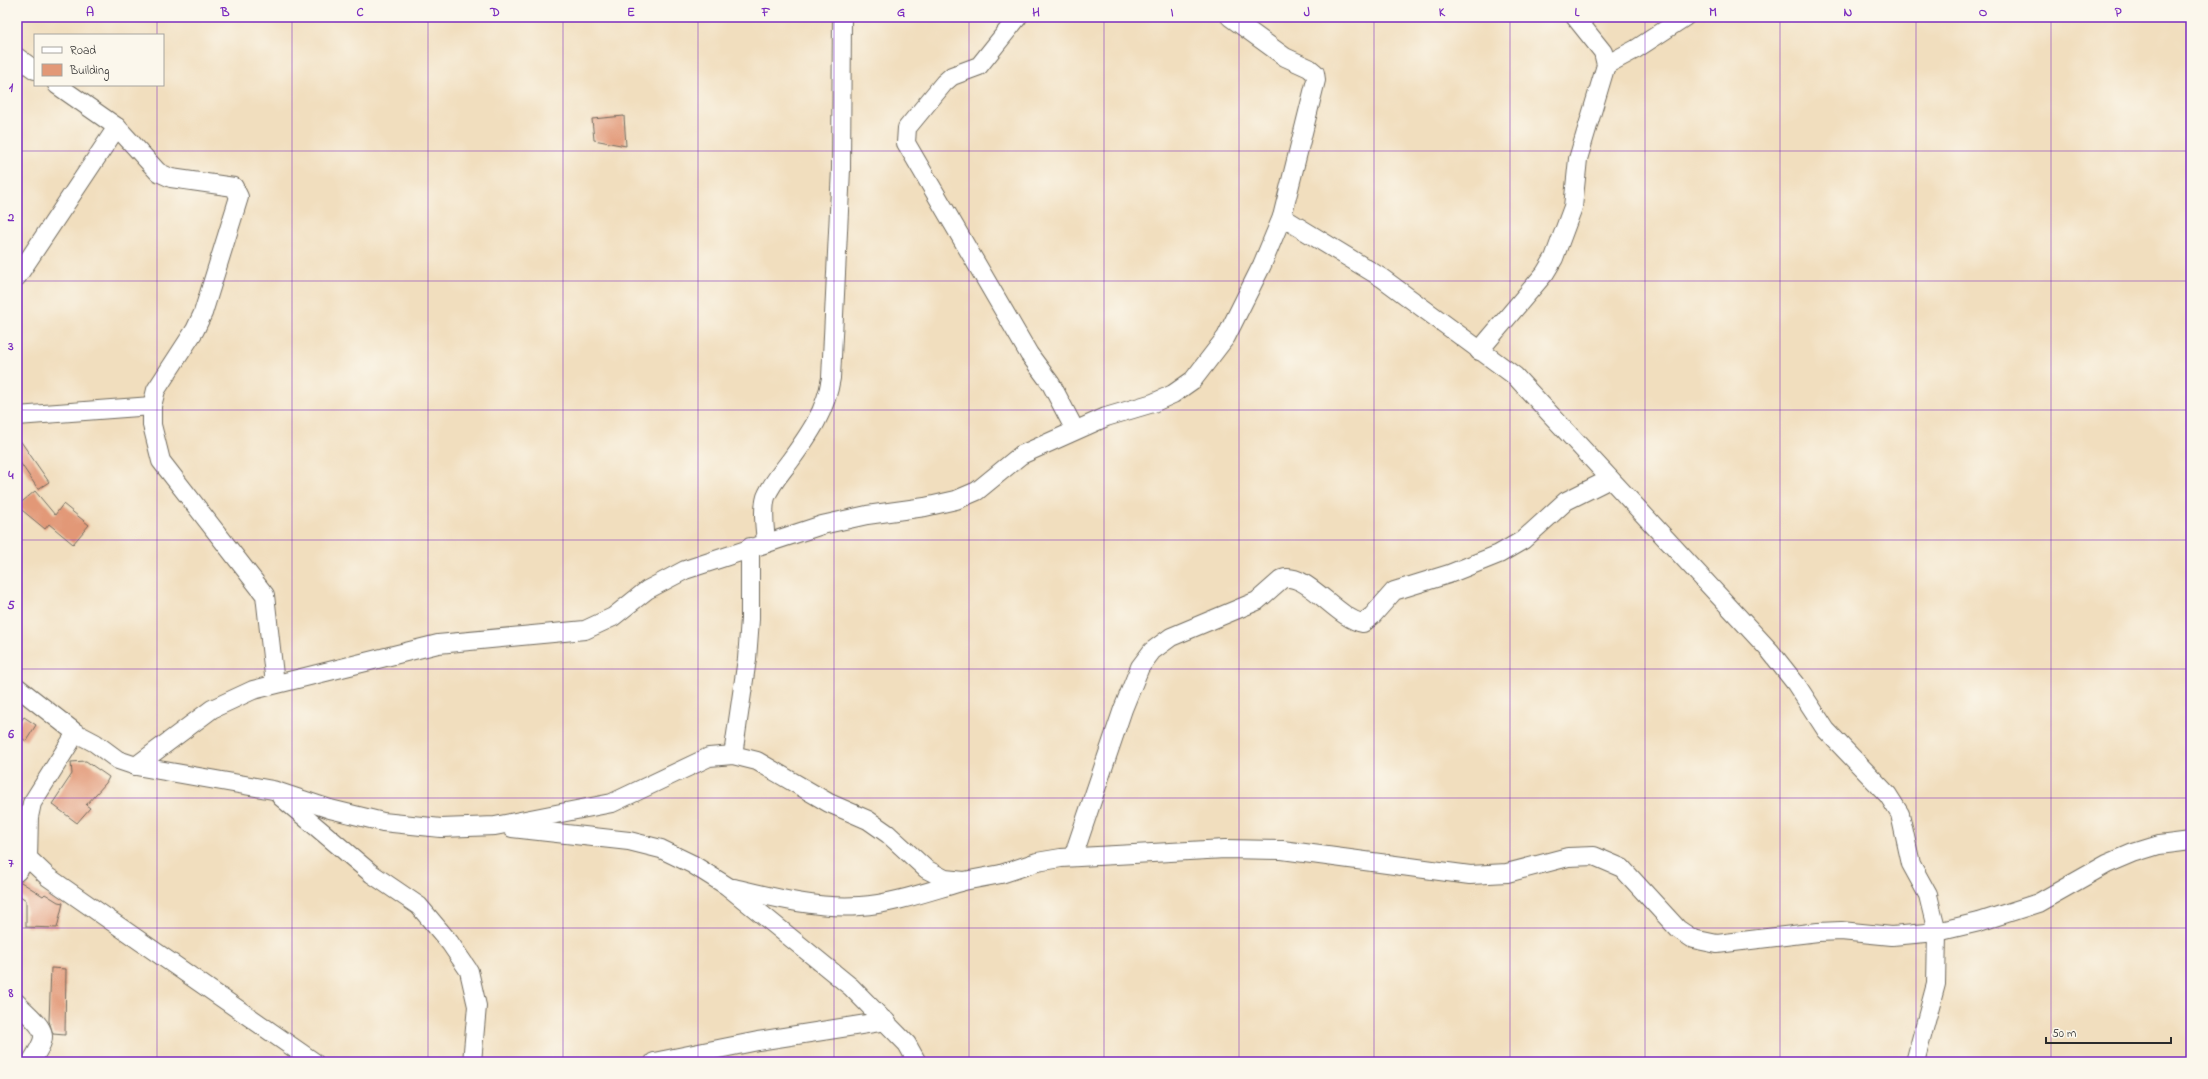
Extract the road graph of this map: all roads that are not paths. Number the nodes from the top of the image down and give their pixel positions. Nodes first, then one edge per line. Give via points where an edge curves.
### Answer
1 (842, 17) edge
2 (1018, 17) edge
3 (1230, 17) edge
4 (1575, 17) edge
5 (1685, 17) edge
6 (17, 57) edge
7 (1606, 65) junction
8 (34, 69) edge
9 (58, 86) edge
10 (117, 127) junction
11 (1282, 217) junction
12 (17, 276) edge
13 (1479, 351) junction
14 (152, 406) junction
15 (17, 416) edge
16 (1075, 430) junction
17 (1610, 479) junction
18 (758, 545) junction
19 (275, 684) junction
20 (17, 687) edge
21 (76, 733) junction
22 (733, 754) junction
23 (136, 766) junction
24 (273, 790) junction
25 (495, 826) junction
26 (2191, 841) edge
27 (1073, 857) junction
28 (28, 858) junction
29 (17, 872) edge
30 (964, 881) junction
31 (727, 886) junction
32 (1937, 932) junction
33 (17, 1003) edge
34 (886, 1021) junction
35 (31, 1062) edge
36 (314, 1062) edge
37 (472, 1062) edge
38 (654, 1062) edge
39 (917, 1062) edge
40 (1915, 1062) edge

1 - 18 street via 841,169 831,378 820,417 766,497
2 - 16 street via 978,66 952,76 944,83 907,128 906,143
3 - 11 street via 1285,57 1309,68 1316,80
4 - 7 street via 1603,52
5 - 7 street
6 - 8 street
7 - 13 street via 1578,159 1573,207 1554,258 1545,273
9 - 10 street
10 - 12 street
10 - 14 street via 158,172 171,178 234,188 239,197 196,330 156,390
11 - 13 street via 1359,263
11 - 16 street via 1262,265 1226,337 1193,380 1173,394 1153,403 1106,417
13 - 17 street via 1515,376
14 - 15 street
14 - 19 street via 152,425 161,461 265,595
16 - 18 street via 1021,455 977,491 956,500 822,525
17 - 27 street via 1566,501 1523,540 1499,554 1449,574 1394,591 1363,623 1347,618 1300,581 1286,577 1257,601 1171,637 1152,651 1140,667 1123,709
17 - 32 street via 1770,651 1796,684 1826,730 1888,795 1900,814 1911,864 1928,895
18 - 19 street via 663,580 613,618 585,630 438,644
18 - 22 street
19 - 23 street via 253,690 212,709
20 - 21 street
21 - 23 street via 118,760
21 - 28 street via 32,803
22 - 25 street via 709,757 612,802
22 - 30 street via 756,761 828,803 868,820 888,834 926,869 945,878
23 - 24 street
24 - 25 street via 330,810 383,822 441,828
24 - 37 street via 372,874 419,906 450,943 469,972 477,1006
25 - 31 street via 629,841 661,849 692,864
26 - 32 street via 2159,845 2133,853 2107,864 2038,903
27 - 30 street via 1037,862 1001,874
27 - 32 street via 1224,849 1282,850 1470,875 1507,873 1568,857 1594,856 1622,868 1678,929 1693,939 1717,944 1818,932 1841,931 1892,936
28 - 29 street
28 - 36 street via 48,877
30 - 31 street via 916,895 861,906 815,905
31 - 34 street via 851,987
32 - 40 street via 1936,984
33 - 35 street via 41,1027 41,1045
34 - 38 street via 758,1040
34 - 39 street via 907,1044

